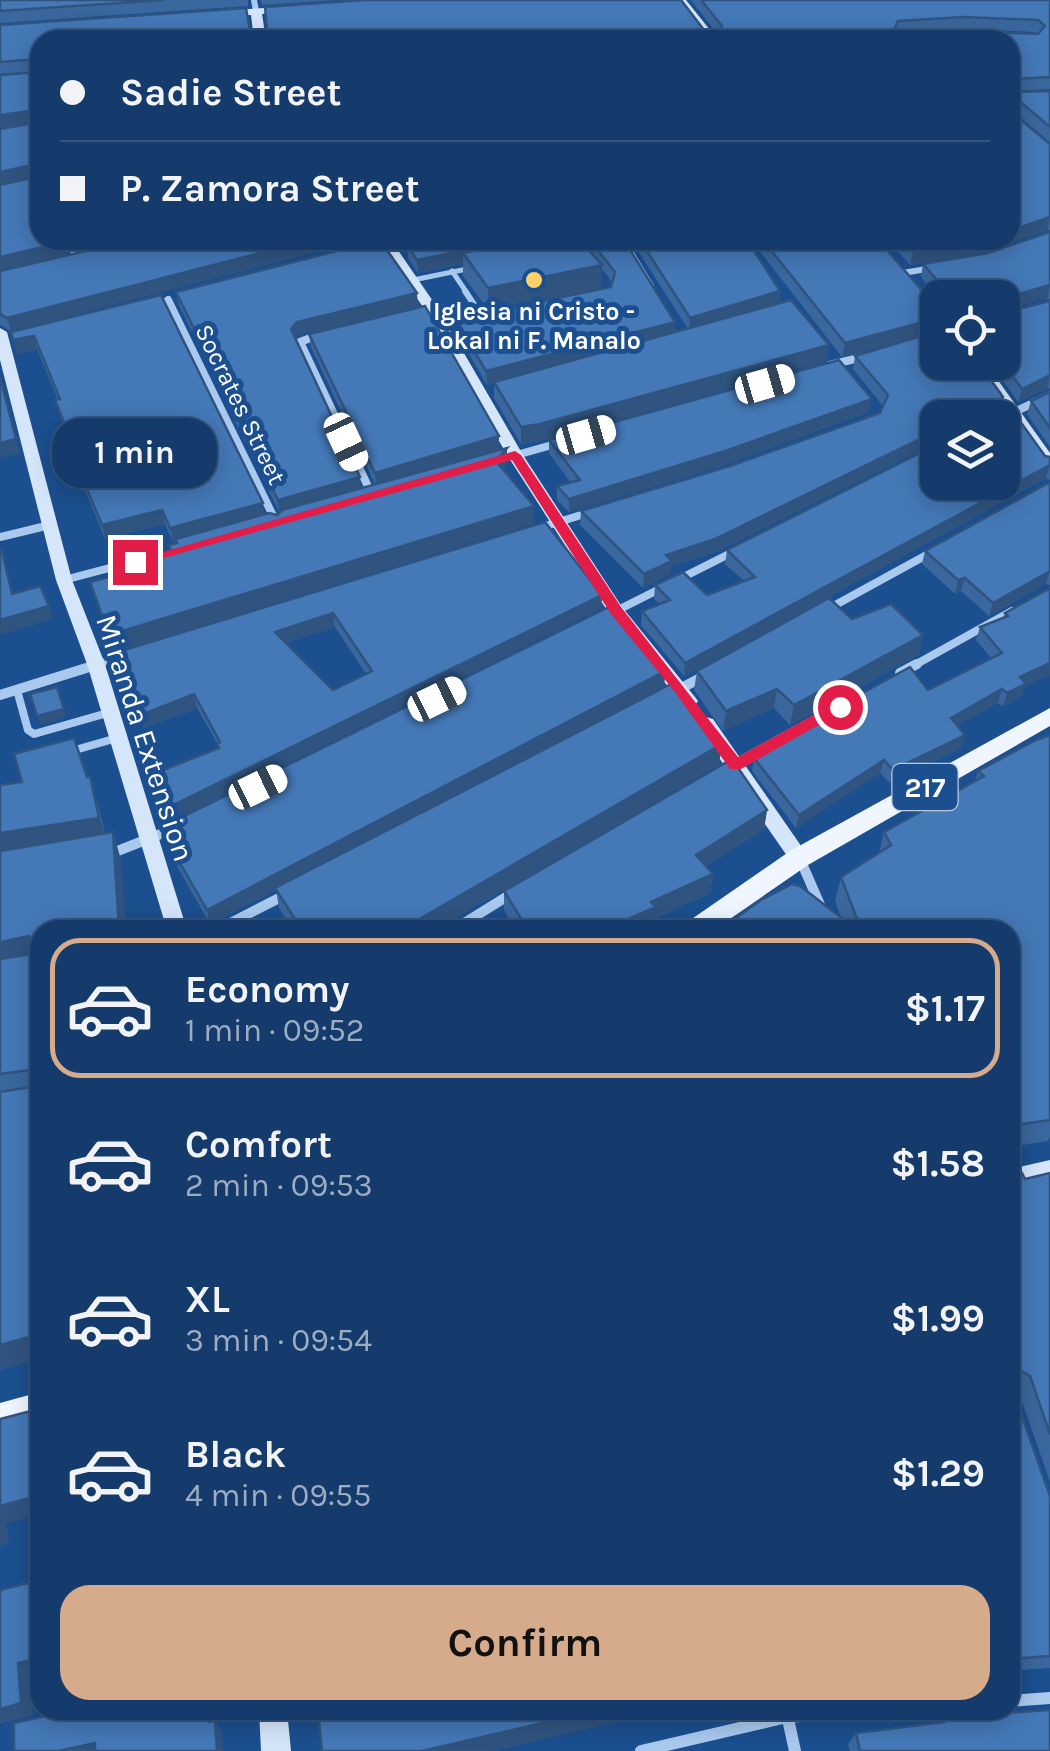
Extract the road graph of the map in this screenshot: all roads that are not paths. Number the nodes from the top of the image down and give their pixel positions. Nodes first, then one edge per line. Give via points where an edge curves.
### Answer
1 (680, 0) edge
2 (255, 6) edge
3 (312, 8) edge
4 (216, 14) edge
5 (704, 30) edge
6 (73, 250) edge
7 (393, 250) edge
8 (629, 250) edge
9 (95, 257) edge
10 (79, 262) junction
11 (63, 265) edge
12 (487, 265) edge
13 (935, 267) edge
14 (898, 268) joint
15 (452, 272) junction
16 (412, 280) junction
17 (914, 286) edge
18 (654, 291) edge
19 (186, 295) edge
20 (168, 300) junction
21 (150, 304) edge
22 (500, 315) edge
23 (323, 334) edge
24 (8, 336) edge
25 (824, 349) edge
26 (887, 351) edge
27 (836, 363) junction
28 (817, 368) edge
29 (846, 375) edge
30 (1050, 395) edge
31 (1020, 409) edge
32 (1020, 431) edge
33 (572, 439) edge
34 (506, 458) junction
35 (1050, 464) edge
36 (390, 490) edge
37 (372, 495) junction
38 (353, 501) edge
39 (596, 510) edge
40 (296, 519) edge
41 (560, 521) junction
42 (50, 525) junction
43 (277, 525) junction
44 (260, 529) edge
45 (522, 533) edge
46 (0, 537) edge
47 (750, 543) edge
48 (940, 547) edge
49 (170, 552) edge
50 (64, 580) junction
51 (616, 610) junction
52 (1015, 610) edge
53 (812, 618) edge
54 (598, 619) edge
55 (133, 653) edge
56 (96, 664) junction
57 (713, 671) edge
58 (892, 678) edge
59 (680, 688) junction
60 (16, 690) junction
61 (0, 696) edge
62 (663, 698) edge
63 (111, 712) junction
64 (823, 716) edge
65 (1050, 716) edge
66 (119, 738) junction
67 (50, 756) edge
68 (735, 765) junction
69 (718, 774) edge
70 (186, 822) edge
71 (151, 840) junction
72 (94, 857) edge
73 (800, 858) junction
74 (532, 882) edge
75 (303, 885) edge
76 (174, 920) edge
77 (236, 920) edge
78 (469, 920) edge
79 (710, 920) edge
80 (827, 920) edge
81 (1050, 1170) edge
82 (1020, 1177) edge
83 (30, 1411) edge
84 (0, 1419) edge
85 (1050, 1698) edge
86 (1020, 1700) edge
87 (274, 1720) edge
88 (759, 1720) edge
89 (787, 1720) edge
90 (276, 1751) edge
91 (642, 1751) edge
92 (794, 1751) edge

1 - 5 street
2 - 3 street
2 - 4 street
6 - 10 street
7 - 16 street
8 - 18 street
9 - 10 street
10 - 11 street
12 - 15 lane
13 - 14 street
14 - 17 street
15 - 16 lane
15 - 22 lane via 479,319
16 - 34 street via 424,312 450,326 489,392
19 - 20 street
20 - 21 street
20 - 43 street, Socrates Street
23 - 37 street via 300,342
24 - 42 street, Miranda Extension
25 - 27 street
26 - 27 street
27 - 28 street
27 - 29 street
30 - 31 street
32 - 35 street
33 - 34 street
34 - 41 street
36 - 37 street
37 - 38 street
39 - 41 street
40 - 43 street
41 - 45 street
41 - 51 street
42 - 46 street
42 - 50 street, Miranda Extension
43 - 44 street
47 - 51 street
48 - 53 street
49 - 50 street
50 - 56 street, Miranda Extension
51 - 54 street
51 - 59 street
52 - 58 street
55 - 56 street
56 - 60 street
56 - 63 street, Miranda Extension
57 - 59 street
59 - 62 street
59 - 68 street
60 - 61 street
60 - 63 lane via 34,734
63 - 66 street, Miranda Extension
64 - 68 street
65 - 73 main road, 217
66 - 67 lane
66 - 71 street, Miranda Extension
68 - 69 street
68 - 73 street
70 - 71 street
71 - 72 street
71 - 76 street, Miranda Extension
73 - 79 main road, 217
73 - 80 street
74 - 78 street
75 - 77 street
81 - 82 street
83 - 84 main road
85 - 86 street
87 - 90 street
88 - 91 street
89 - 92 street

